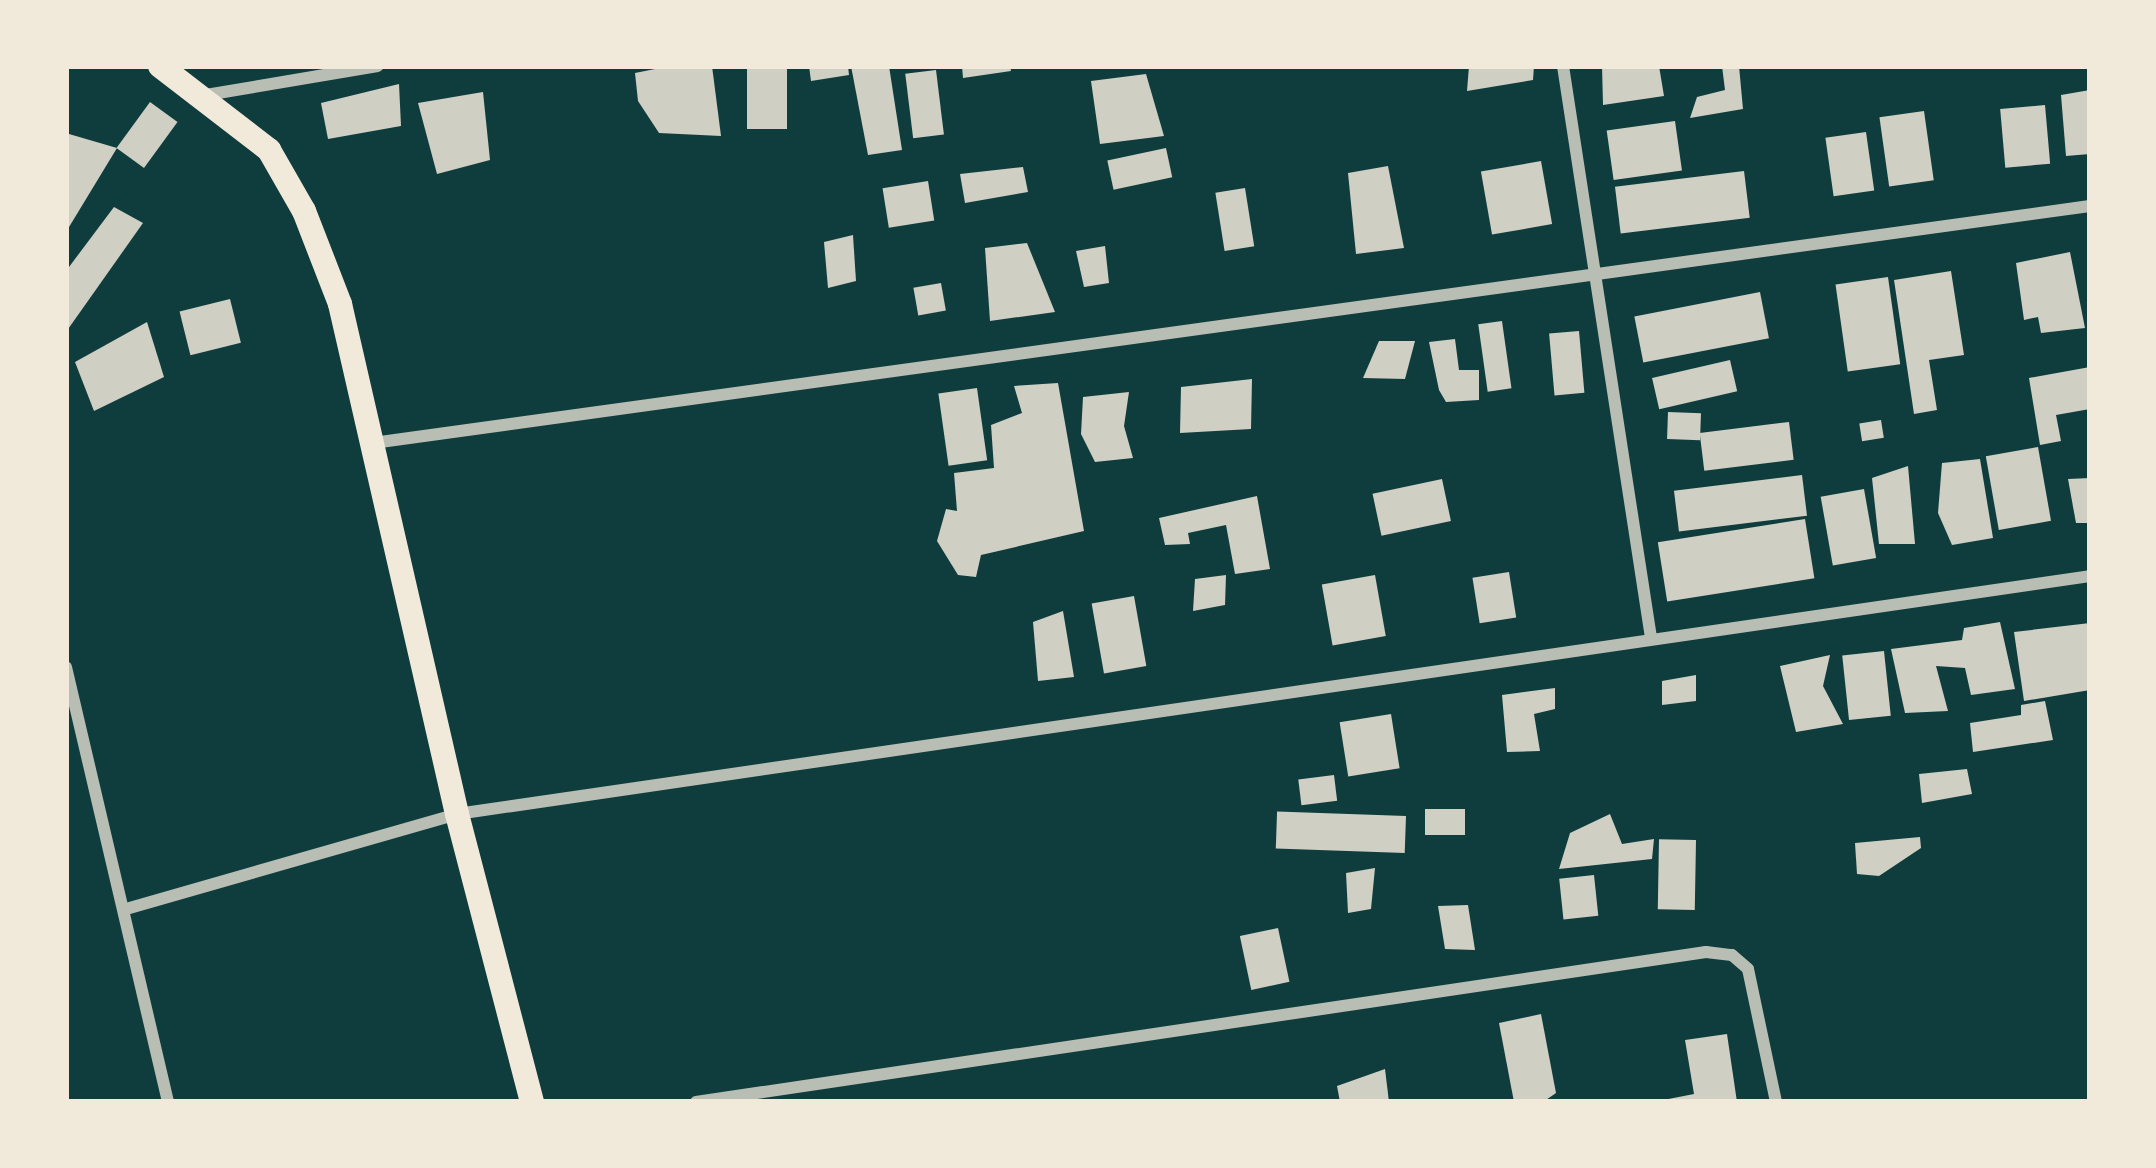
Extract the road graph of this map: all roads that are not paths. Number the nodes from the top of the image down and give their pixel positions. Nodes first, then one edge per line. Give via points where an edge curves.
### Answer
1 (160, 66) edge
2 (378, 66) edge
3 (1563, 66) edge
4 (206, 95) junction
5 (2090, 206) edge
6 (1594, 271) junction
7 (373, 443) junction
8 (2090, 576) edge
9 (1651, 638) junction
10 (66, 667) edge
11 (457, 814) junction
12 (127, 909) junction
13 (168, 1102) edge
14 (532, 1102) edge
15 (696, 1102) edge
16 (1776, 1102) edge

1 - 4 main road
2 - 4 street
3 - 6 street
4 - 7 main road via 269,149 304,211 340,304
5 - 6 street
6 - 7 street
6 - 9 street
7 - 11 main road
8 - 9 street
9 - 11 street
10 - 12 street
11 - 12 street
11 - 14 main road
12 - 13 street
15 - 16 street via 1706,952 1732,955 1748,969

